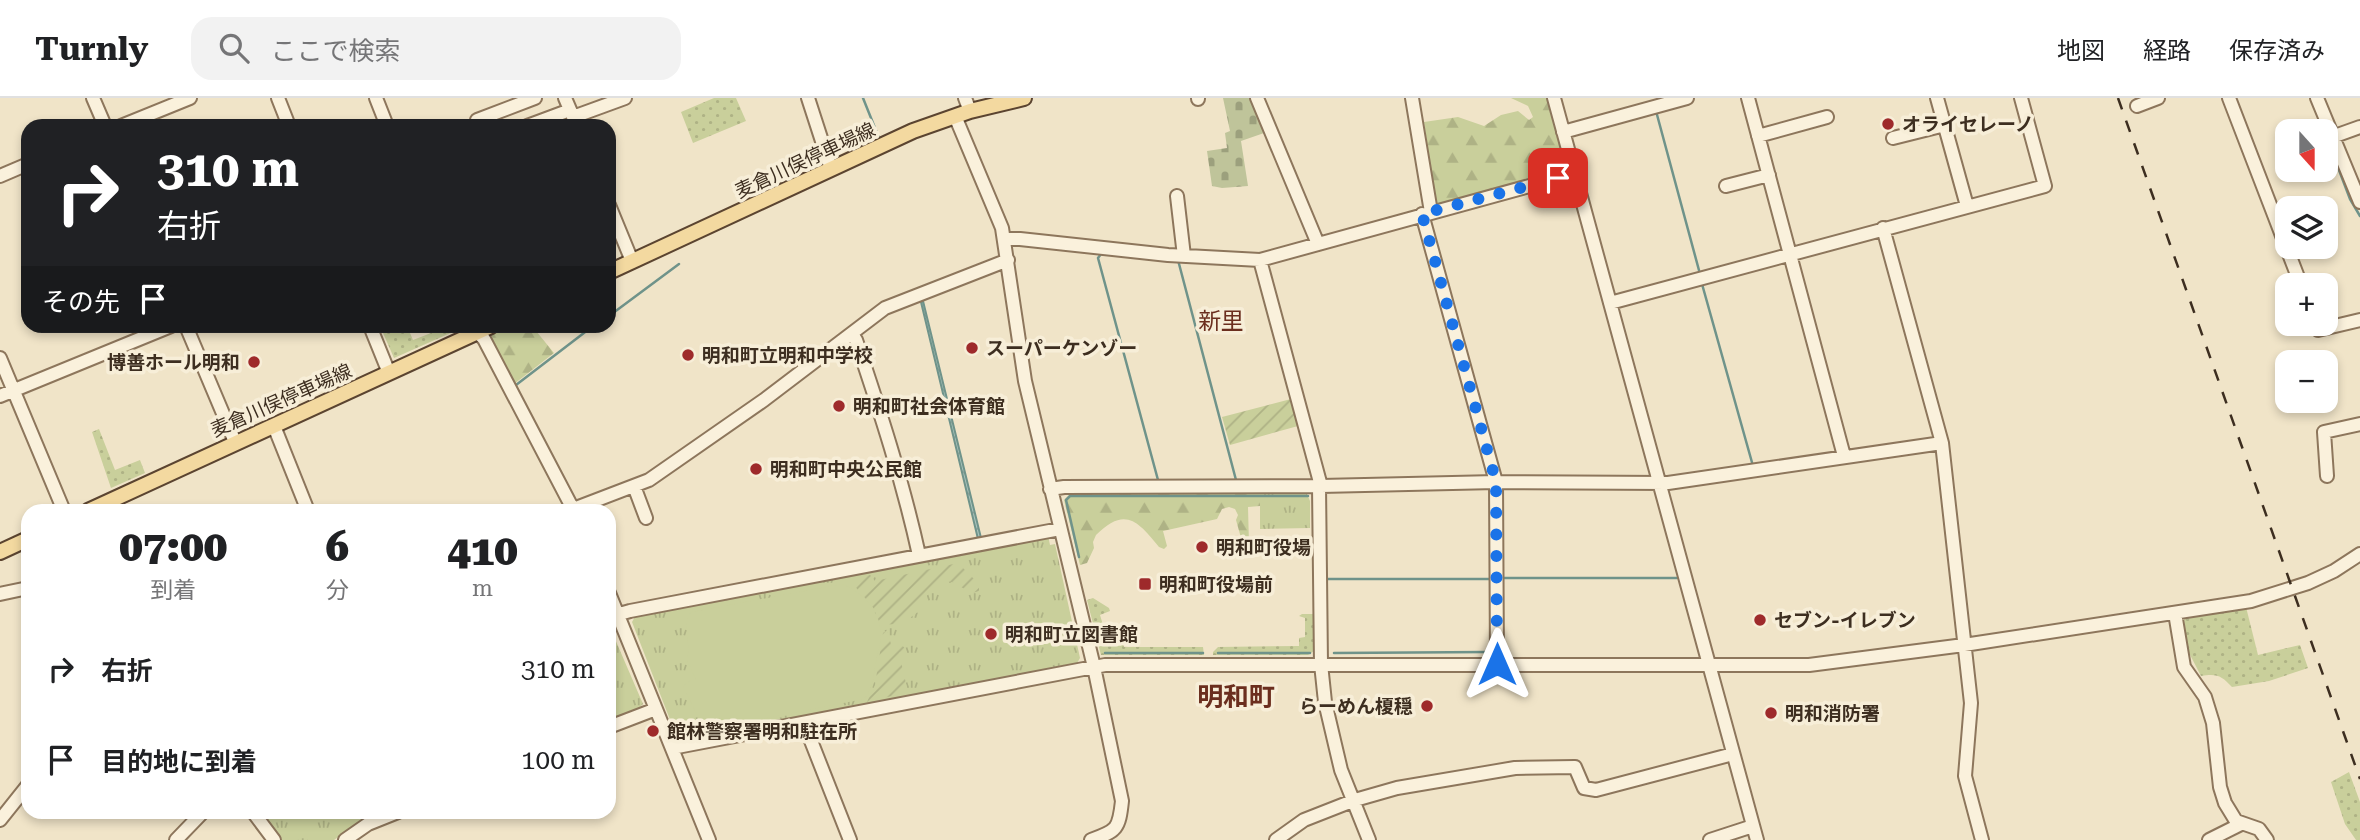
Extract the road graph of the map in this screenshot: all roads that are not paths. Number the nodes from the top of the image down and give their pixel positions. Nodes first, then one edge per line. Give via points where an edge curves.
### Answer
1 (93, 98) edge
2 (190, 98) edge
3 (278, 98) edge
4 (376, 98) edge
5 (535, 98) edge
6 (625, 98) edge
7 (808, 98) edge
8 (1024, 98) edge
9 (1257, 98) edge
10 (1412, 98) edge
11 (1554, 98) edge
12 (1687, 98) edge
13 (1748, 98) edge
14 (1937, 98) edge
15 (2021, 98) edge
16 (2158, 98) edge
17 (2229, 98) edge
18 (2317, 98) edge
19 (967, 105) edge
20 (2137, 106) dead end
21 (571, 113) edge
22 (956, 116) junction
23 (1827, 117) dead end
24 (102, 119) edge
25 (138, 119) edge
26 (286, 119) edge
27 (384, 119) edge
28 (480, 119) edge
29 (551, 119) edge
30 (2325, 119) edge
31 (1945, 125) junction
32 (2360, 127) edge
33 (1563, 132) junction
34 (2338, 134) edge
35 (1758, 136) junction
36 (1893, 138) dead end
37 (2338, 151) edge
38 (21, 167) edge
39 (831, 169) junction
40 (2360, 169) edge
41 (2347, 173) junction
42 (1573, 174) junction
43 (1769, 175) junction
44 (0, 176) edge
45 (1726, 186) dead end
46 (1177, 196) dead end
47 (2360, 202) edge
48 (1967, 206) junction
49 (1427, 213) junction
50 (616, 222) edge
51 (1883, 228) junction
52 (1005, 239) junction
53 (1318, 244) junction
54 (1790, 254) junction
55 (1184, 256) junction
56 (1008, 260) junction
57 (1260, 260) junction
58 (632, 261) junction
59 (616, 269) edge
60 (2296, 273) edge
61 (1610, 303) junction
62 (2360, 320) edge
63 (2338, 325) edge
64 (155, 333) edge
65 (189, 333) edge
66 (373, 333) edge
67 (466, 333) edge
68 (478, 333) edge
69 (852, 334) junction
70 (0, 358) edge
71 (389, 373) junction
72 (13, 391) junction
73 (0, 397) edge
74 (2360, 424) edge
75 (274, 426) junction
76 (235, 442) junction
77 (1942, 443) junction
78 (1844, 456) junction
79 (2327, 475) dead end
80 (1496, 482) junction
81 (1659, 482) junction
82 (634, 486) junction
83 (1320, 486) junction
84 (1050, 489) junction
85 (61, 504) edge
86 (116, 504) edge
87 (305, 504) edge
88 (569, 504) edge
89 (588, 504) edge
90 (646, 517) dead end
91 (1060, 529) junction
92 (21, 542) edge
93 (0, 552) edge
94 (2360, 554) edge
95 (919, 555) junction
96 (21, 590) edge
97 (0, 594) edge
98 (2175, 612) junction
99 (616, 615) edge
100 (616, 619) edge
101 (1965, 645) junction
102 (1321, 664) junction
103 (1497, 664) junction
104 (1709, 664) junction
105 (1094, 667) junction
106 (656, 709) junction
107 (804, 723) junction
108 (616, 724) edge
109 (672, 748) junction
110 (1733, 754) junction
111 (21, 794) edge
112 (1355, 800) junction
113 (197, 819) edge
114 (258, 819) edge
115 (380, 819) edge
116 (0, 820) edge
117 (2241, 824) junction
118 (1753, 826) junction
119 (1114, 837) edge
120 (176, 840) edge
121 (274, 840) edge
122 (345, 840) edge
123 (709, 840) edge
124 (850, 840) edge
125 (1090, 840) edge
126 (1276, 840) edge
127 (1369, 840) edge
128 (1710, 840) edge
129 (1756, 840) edge
130 (1982, 840) edge
131 (2210, 840) edge
132 (2267, 840) edge

1 - 24 street
2 - 25 street
3 - 26 street
4 - 27 street
5 - 28 street
6 - 21 street
7 - 39 street
8 - 19 main road, 麦倉川俣停車場線
9 - 53 street
10 - 49 street
11 - 33 street
12 - 33 street
13 - 35 street
14 - 31 street
15 - 48 street via 2045,186
16 - 20 street
17 - 60 street
18 - 30 street
19 - 22 main road, 麦倉川俣停車場線
21 - 29 street
22 - 39 main road, 麦倉川俣停車場線
22 - 52 street
23 - 35 street
31 - 36 street
31 - 48 street
32 - 34 street
33 - 42 street
35 - 43 street
37 - 41 street
38 - 44 street
39 - 58 main road, 麦倉川俣停車場線
40 - 41 street
41 - 47 street
42 - 49 street
42 - 61 street
43 - 45 street
43 - 54 street
46 - 55 street
48 - 51 street
49 - 53 street
49 - 80 street
50 - 58 street
51 - 54 street
51 - 77 street
52 - 55 street
52 - 56 street
53 - 57 street
54 - 61 street
54 - 78 street
55 - 57 street
56 - 69 street via 885,308
56 - 84 street via 1023,369
57 - 83 street
58 - 59 main road, 麦倉川俣停車場線
61 - 81 street
62 - 63 street
64 - 72 street
65 - 76 street
66 - 71 street
67 - 71 main road, 麦倉川俣停車場線
68 - 88 street
69 - 82 street via 695,448
69 - 95 street via 878,404
70 - 72 street
71 - 75 main road, 麦倉川俣停車場線
72 - 73 street
72 - 85 street
74 - 79 street via 2324,432
75 - 76 main road, 麦倉川俣停車場線
75 - 87 street
76 - 86 main road, 麦倉川俣停車場線
77 - 78 street
77 - 101 street
78 - 81 street
80 - 81 street
80 - 83 street
80 - 103 street
81 - 104 street
82 - 89 street
82 - 90 street
83 - 84 street
83 - 102 street
84 - 91 street
91 - 95 street
91 - 105 street
92 - 93 main road
94 - 98 street via 2283,593
95 - 99 street
96 - 97 street
98 - 101 street
98 - 117 street via 2184,667 2206,697 2213,723 2220,787 2225,803
100 - 106 street
101 - 104 street via 1809,665
101 - 130 street via 1971,703 1965,776
102 - 103 street
102 - 105 street
102 - 112 street via 1335,751
103 - 104 street
104 - 110 street
105 - 107 street
105 - 119 street via 1122,801
106 - 108 street
106 - 109 street
107 - 109 street
107 - 124 street
109 - 123 street
110 - 112 street via 1596,790 1584,788 1575,767 1527,768 1397,788
110 - 118 street
111 - 116 street
112 - 126 street via 1304,820
112 - 127 street
113 - 120 street
114 - 121 street
115 - 122 street
117 - 131 street
117 - 132 street via 2259,829
118 - 128 street
118 - 129 street
119 - 125 street

